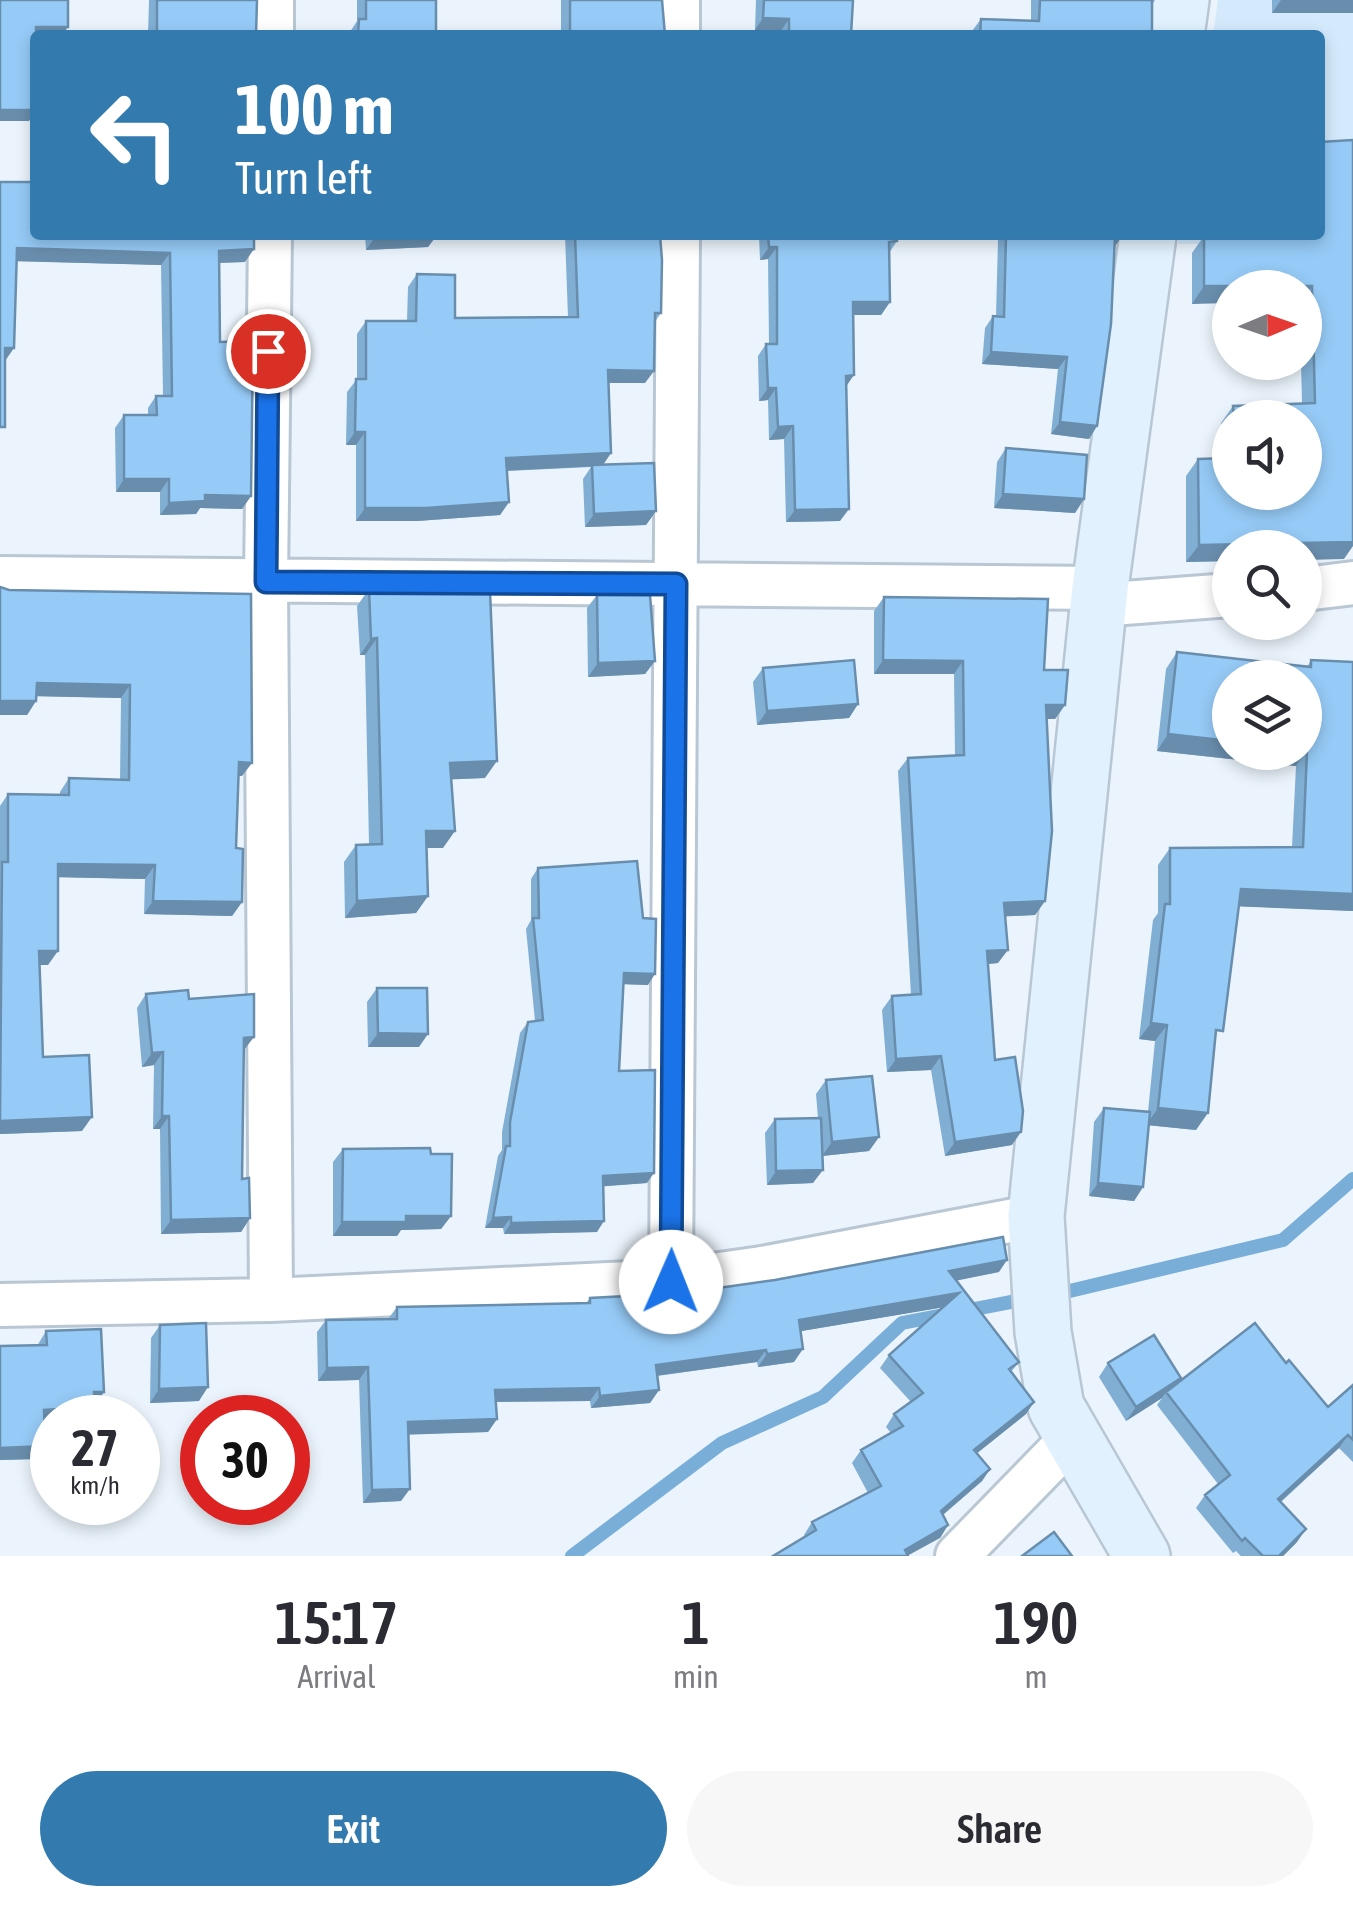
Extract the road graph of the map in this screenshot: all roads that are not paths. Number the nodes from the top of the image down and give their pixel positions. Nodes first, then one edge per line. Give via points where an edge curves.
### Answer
1 (272, 0) edge
2 (678, 0) edge
3 (1180, 0) edge
4 (272, 30) edge
5 (678, 30) edge
6 (1177, 30) edge
7 (270, 240) edge
8 (678, 240) edge
9 (1147, 240) edge
10 (0, 578) edge
11 (266, 582) junction
12 (1353, 583) edge
13 (676, 584) junction
14 (1322, 587) edge
15 (1212, 595) edge
16 (1099, 597) junction
17 (1036, 1234) junction
18 (671, 1282) junction
19 (271, 1300) junction
20 (0, 1305) edge
21 (1072, 1438) junction
22 (958, 1556) edge
23 (1142, 1556) edge

1 - 4 street
2 - 5 street
3 - 6 main road
7 - 11 street
8 - 13 street
9 - 16 main road
10 - 11 street
11 - 13 street
11 - 19 street
12 - 14 street
13 - 16 street
13 - 18 street
15 - 16 street
16 - 17 main road
17 - 18 street
17 - 21 main road via 1056,1406
18 - 19 street
19 - 20 street
21 - 22 street
21 - 23 main road

